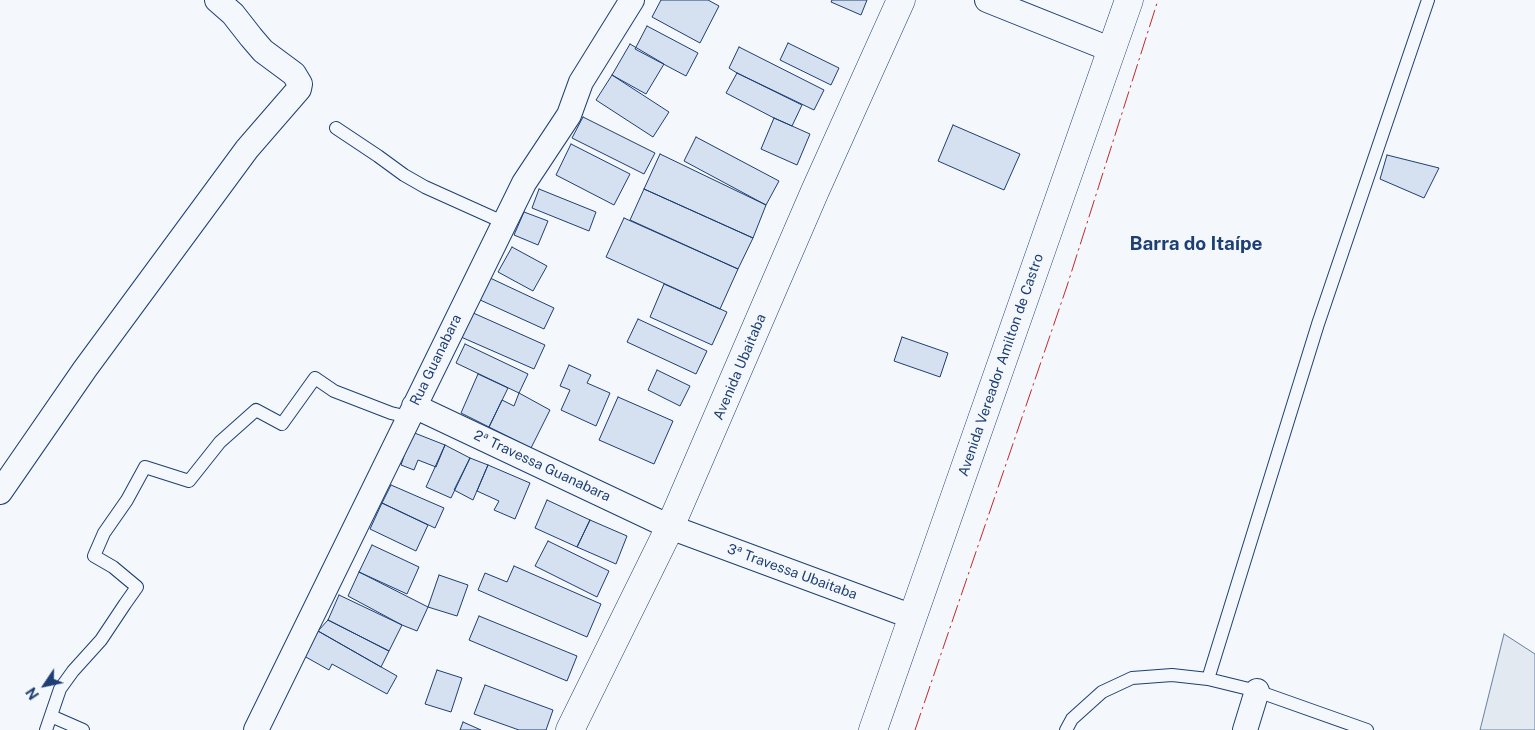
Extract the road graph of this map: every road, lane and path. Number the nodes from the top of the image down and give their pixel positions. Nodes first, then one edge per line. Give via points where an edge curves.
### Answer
1 (217, 0) edge
2 (632, 0) edge
3 (901, 0) edge
4 (987, 0) edge
5 (1129, 0) edge
6 (1428, 0) edge
7 (1112, 50) junction
8 (336, 128) dead end
9 (504, 223) junction
10 (411, 412) junction
11 (0, 492) edge
12 (670, 528) junction
13 (913, 617) junction
14 (1208, 679) junction
15 (1257, 691) junction
16 (51, 716) junction
17 (46, 730) edge
18 (83, 730) edge
19 (256, 730) edge
20 (570, 730) edge
21 (873, 730) edge
22 (1066, 730) edge
23 (1245, 730) edge
24 (1367, 730) edge

1 - 11 street via 233,14 263,51 294,74 300,84 299,89 247,149 85,369
2 - 9 street, Rua Guanabara via 581,82 569,115 524,183
3 - 12 main road, Avenida Ubaitaba
4 - 7 street
5 - 7 main road, Avenida Vereador Amilton de Castro
6 - 14 lane via 1318,324
7 - 13 main road, Avenida Vereador Amilton de Castro
8 - 9 lane via 425,188
9 - 10 street, Rua Guanabara
10 - 12 street, 2ª Travessa Guanabara
10 - 16 lane via 391,413 334,390 315,378 282,424 256,410 220,442 189,481 145,467 128,500 104,533 94,556 137,587 101,640 60,689
10 - 19 street, Rua Guanabara
12 - 13 street, 3ª Travessa Ubaitaba
12 - 20 main road, Avenida Ubaitaba
13 - 21 main road, Avenida Vereador Amilton de Castro
14 - 15 lane
14 - 22 lane via 1172,675 1132,678 1102,692 1072,719
15 - 23 street
15 - 24 lane
16 - 17 lane
16 - 18 lane

